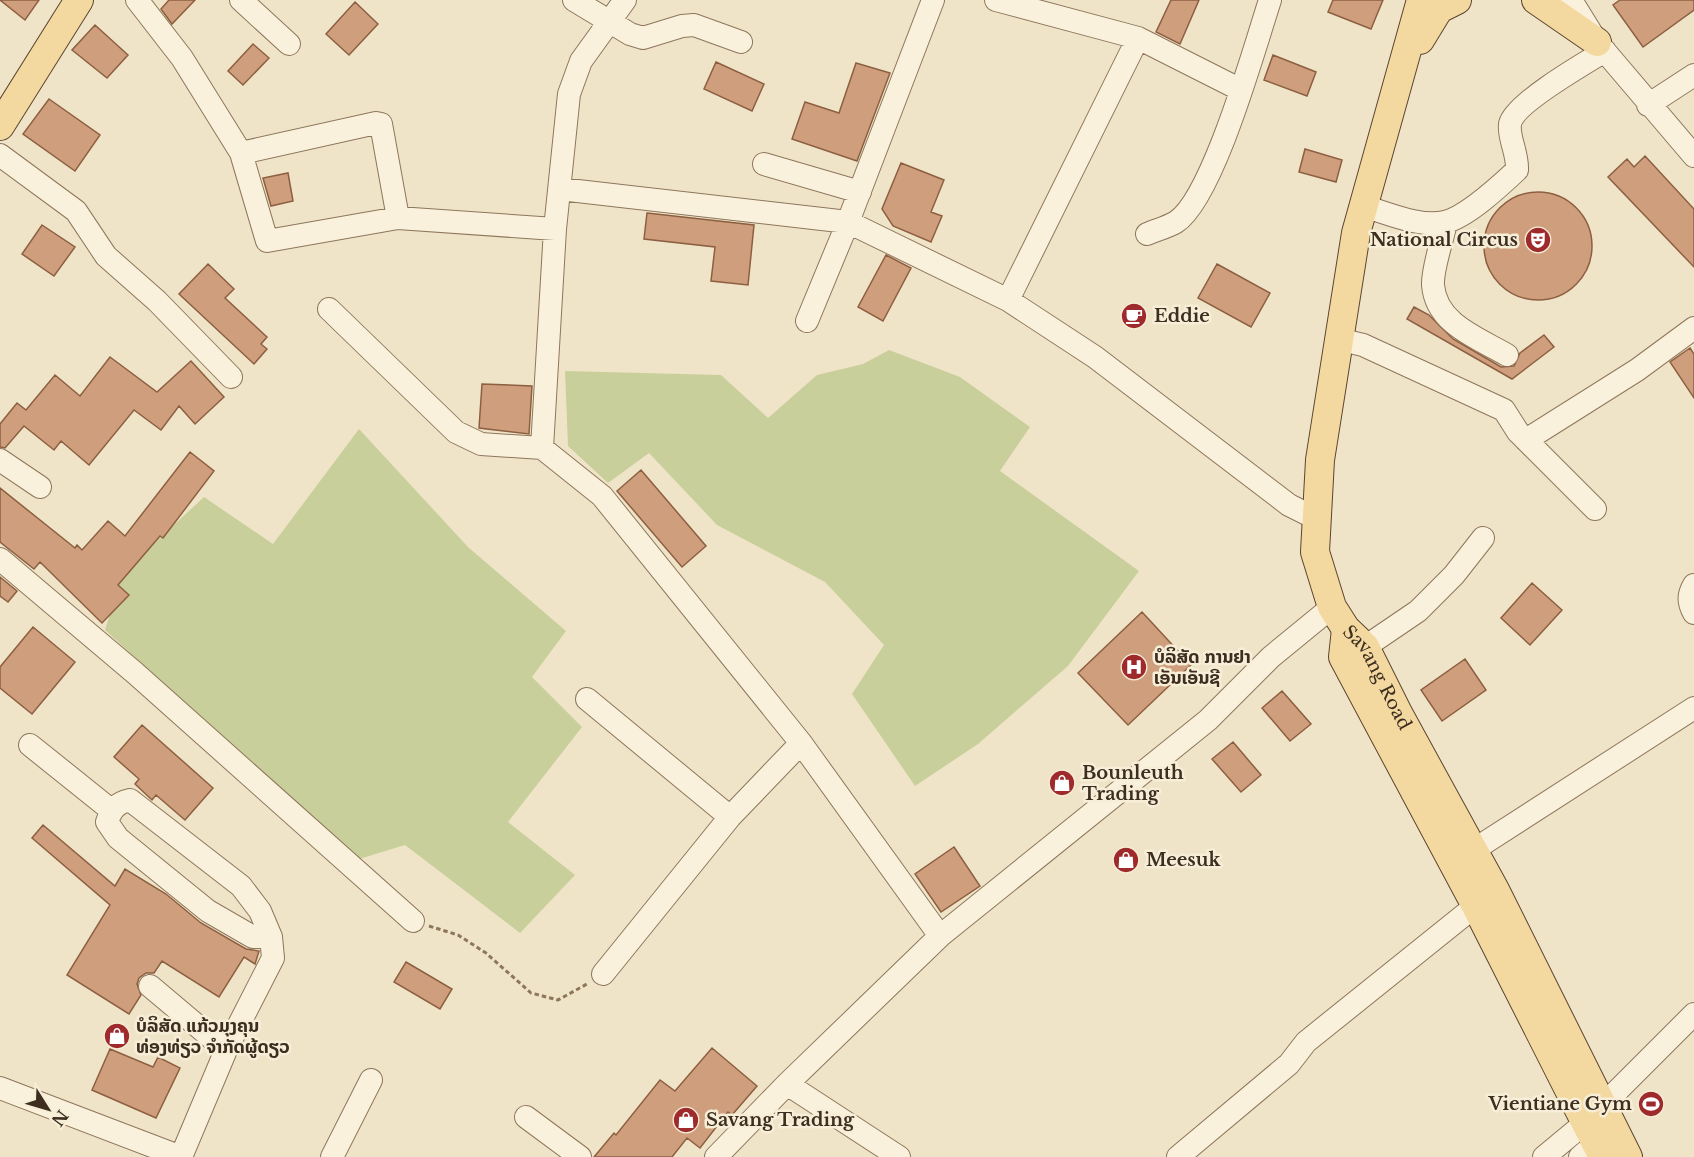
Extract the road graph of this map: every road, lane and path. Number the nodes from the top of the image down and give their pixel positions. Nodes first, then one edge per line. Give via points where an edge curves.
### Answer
1 (80, 0) edge
2 (137, 0) edge
3 (241, 0) edge
4 (574, 0) edge
5 (625, 0) edge
6 (933, 0) edge
7 (996, 0) edge
8 (1270, 0) edge
9 (1421, 0) edge
10 (1457, 0) edge
11 (1536, 0) edge
12 (1559, 0) edge
13 (1575, 9) edge
14 (612, 21) junction
15 (1138, 38) junction
16 (741, 42) dead end
17 (289, 44) dead end
18 (1601, 47) junction
19 (1694, 75) edge
20 (1241, 90) junction
21 (1394, 97) junction
22 (1648, 105) junction
23 (0, 126) edge
24 (242, 153) junction
25 (0, 155) edge
26 (1694, 156) edge
27 (764, 165) dead end
28 (560, 189) junction
29 (860, 192) junction
30 (1363, 206) junction
31 (398, 218) junction
32 (848, 222) junction
33 (1446, 222) junction
34 (555, 229) junction
35 (1147, 234) dead end
36 (1008, 300) junction
37 (329, 309) dead end
38 (807, 321) dead end
39 (1694, 328) edge
40 (1338, 339) junction
41 (1507, 355) dead end
42 (231, 377) dead end
43 (1526, 440) junction
44 (542, 448) junction
45 (0, 460) edge
46 (40, 487) dead end
47 (1595, 509) dead end
48 (1315, 518) junction
49 (1483, 538) dead end
50 (0, 559) edge
51 (1694, 585) edge
52 (1694, 613) edge
53 (1347, 628) junction
54 (587, 699) dead end
55 (1694, 708) edge
56 (801, 743) junction
57 (30, 745) dead end
58 (111, 810) junction
59 (730, 817) junction
60 (1472, 851) junction
61 (1485, 898) junction
62 (413, 921) joint
63 (940, 936) junction
64 (271, 937) junction
65 (603, 974) joint
66 (150, 986) dead end
67 (1694, 1014) edge
68 (226, 1050) junction
69 (371, 1080) dead end
70 (787, 1084) junction
71 (0, 1088) edge
72 (526, 1116) dead end
73 (1593, 1137) edge
74 (181, 1157) edge
75 (332, 1157) edge
76 (580, 1157) edge
77 (716, 1157) edge
78 (899, 1157) edge
79 (1178, 1157) edge
80 (1544, 1157) edge
81 (1628, 1157) edge

1 - 23 main road
2 - 24 street via 182,58
3 - 17 street
4 - 14 street
5 - 14 street
6 - 29 street
7 - 15 street
8 - 20 street
9 - 21 main road
10 - 21 main road via 1439,9 1425,29
11 - 18 main road
12 - 13 street
13 - 18 street
14 - 16 street via 630,34 644,38 694,25
14 - 28 street via 573,77
15 - 20 street
15 - 36 street
18 - 22 street
18 - 33 street via 1510,121 1509,132 1518,155 1517,170 1490,195
19 - 22 street
20 - 35 street via 1205,187 1178,221
21 - 30 main road
22 - 26 street
24 - 31 street via 267,241
24 - 31 street via 381,124
25 - 42 street via 76,211 106,256 157,301
27 - 29 street
28 - 32 street
28 - 34 street
29 - 32 street
30 - 33 street via 1420,222
30 - 40 main road
31 - 34 street
32 - 36 street
32 - 38 street
33 - 41 street via 1433,284 1438,306 1452,324
34 - 44 street
36 - 48 street via 1095,357 1289,505
37 - 44 street via 456,432 481,444
39 - 43 street via 1637,370
40 - 43 street via 1363,345 1504,410
40 - 48 main road
43 - 47 street
44 - 56 street via 602,496
45 - 46 street
48 - 53 main road via 1315,552
49 - 53 street via 1418,611
50 - 62 street via 135,673
51 - 52 street via 1689,593
53 - 60 main road, Savang Road
53 - 61 main road, Savang Road via 1343,657
53 - 63 street via 1271,657 1208,720
54 - 59 street
55 - 60 street
56 - 59 street
56 - 63 street
57 - 58 street
58 - 64 street via 107,822 118,838 208,911 253,937
58 - 64 street via 130,801 241,886 260,911
59 - 65 street
60 - 61 main road, Savang Road
61 - 73 main road, Savang Road
61 - 79 street via 1306,1042 1289,1064
62 - 65 path via 458,935 486,953 531,993 558,1000
63 - 70 street
64 - 68 street via 273,958
66 - 68 street
67 - 73 street
68 - 74 street
69 - 75 street
70 - 77 street
70 - 78 street
71 - 74 street
72 - 76 street
73 - 80 street
73 - 81 main road, Savang Road

